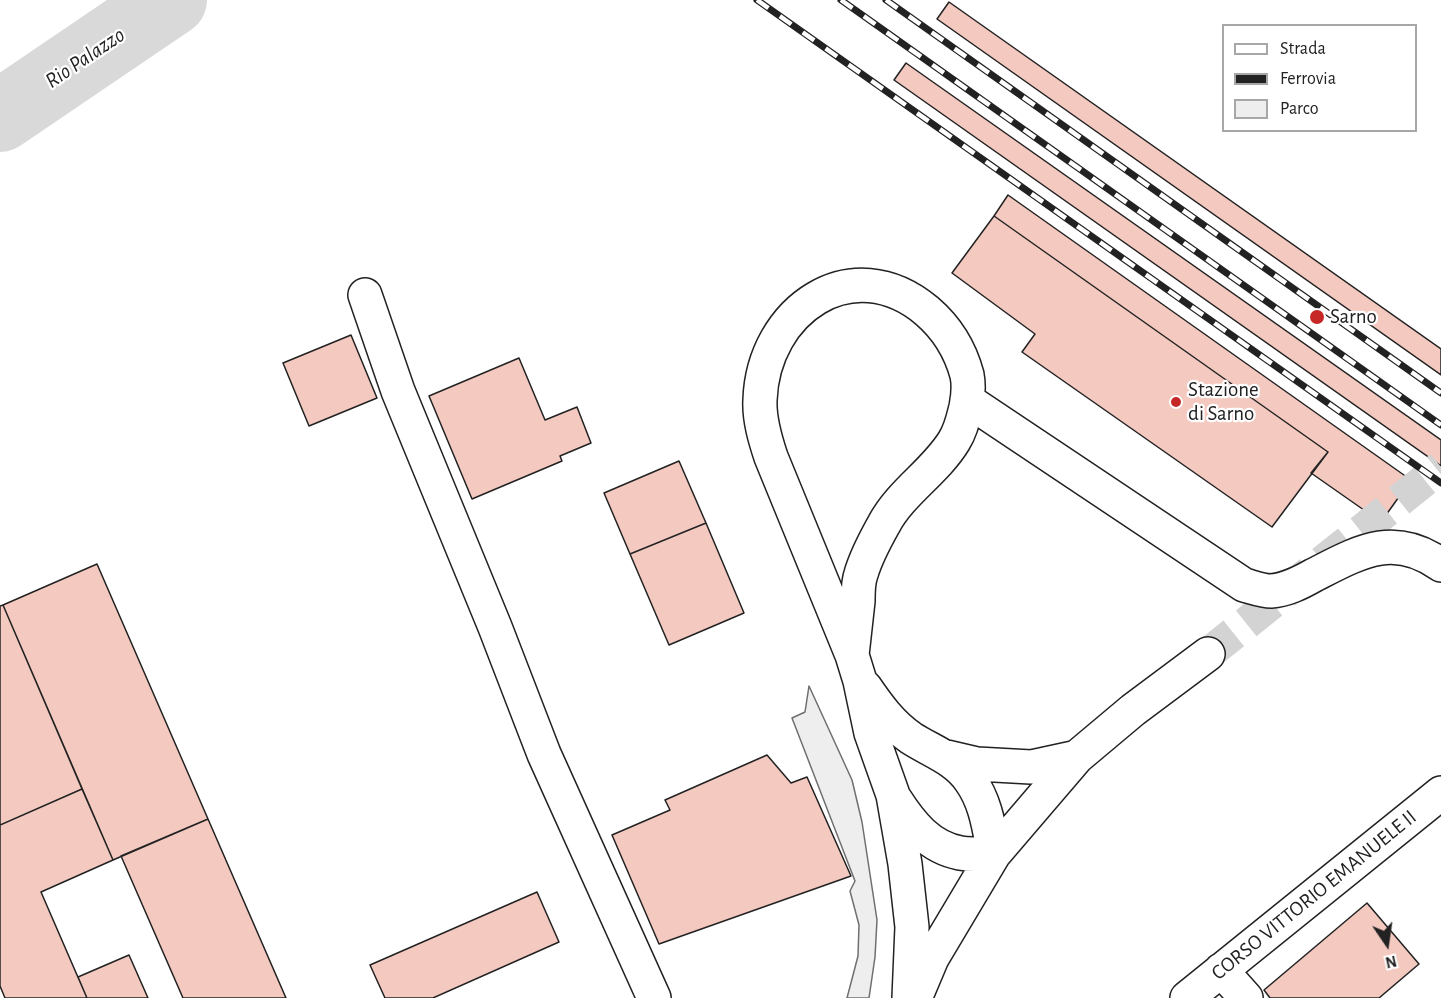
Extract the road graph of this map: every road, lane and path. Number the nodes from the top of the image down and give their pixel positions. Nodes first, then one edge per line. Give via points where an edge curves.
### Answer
1 (365, 295) dead end
2 (967, 400) junction
3 (1441, 565) edge
4 (1208, 654) tunnel mouth
5 (856, 668) junction
6 (947, 757) junction
7 (1077, 757) junction
8 (1441, 793) edge
9 (893, 795) junction
10 (994, 854) junction
11 (1221, 970) junction
12 (654, 998) edge
13 (909, 998) edge
14 (915, 998) edge
15 (1187, 998) edge
16 (1246, 998) edge

1 - 12 street via 399,391 544,754
2 - 3 street via 1244,585 1268,591 1287,588 1356,553 1376,548 1401,546
2 - 5 street via 962,426 953,442 885,521 860,575
2 - 5 street via 968,379 951,335 919,304 896,291 868,285 839,288 818,296 781,332 771,352 760,400 762,429
4 - 7 street
5 - 6 street via 889,720 911,738
5 - 9 street via 871,733
6 - 7 street via 977,764 1031,767
6 - 10 street via 970,778 984,804
7 - 10 street
8 - 11 street, CORSO VITTORIO EMANUELE II
9 - 10 street via 917,830 932,842 960,853
9 - 13 street via 912,927
10 - 14 street via 932,958
11 - 15 street, CORSO VITTORIO EMANUELE II
11 - 16 street

